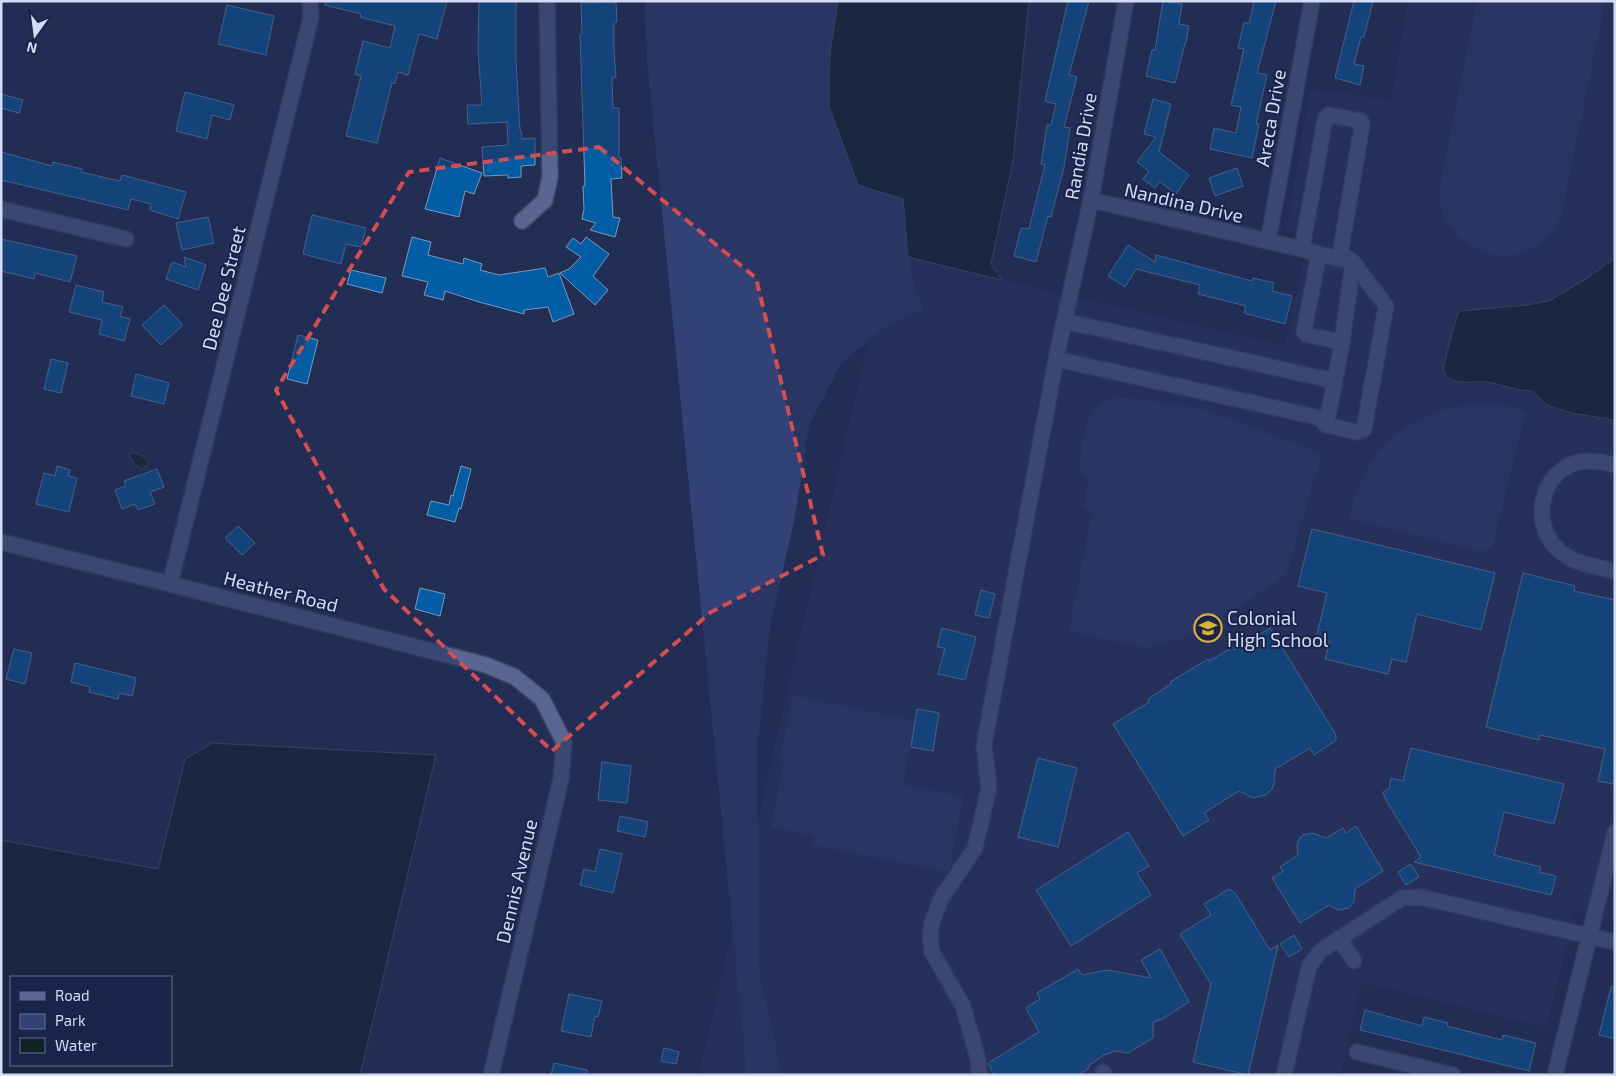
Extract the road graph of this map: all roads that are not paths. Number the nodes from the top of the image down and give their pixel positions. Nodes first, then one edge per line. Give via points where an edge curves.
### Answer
1 (310, 1) edge
2 (548, 1) edge
3 (1126, 1) edge
4 (1312, 1) edge
5 (1091, 200) junction
6 (1, 209) edge
7 (522, 221) dead end
8 (126, 239) dead end
9 (1268, 242) junction
10 (1302, 249) junction
11 (1319, 254) junction
12 (1353, 262) junction
13 (1064, 320) junction
14 (1342, 342) junction
15 (1056, 359) junction
16 (1335, 380) junction
17 (1326, 425) junction
18 (1615, 465) edge
19 (1, 542) edge
20 (1615, 570) edge
21 (170, 584) junction
22 (542, 699) joint
23 (1615, 832) edge
24 (1589, 936) junction
25 (1339, 938) junction
26 (1615, 942) edge
27 (1354, 961) dead end
28 (1357, 1052) dead end
29 (491, 1075) edge
30 (979, 1075) edge
31 (1284, 1075) edge
32 (1453, 1075) edge
33 (1556, 1075) edge

1 - 21 street, Dee Dee Street via 311,17
2 - 7 street via 550,178 545,200
3 - 5 street, Randia Drive
4 - 9 street, Areca Drive
5 - 9 street, Nandina Drive
5 - 13 street, Randia Drive
6 - 8 street
9 - 10 street, Nandina Drive
10 - 11 street, Nandina Drive
10 - 12 street via 1325,119 1328,115 1361,121 1341,249 1342,255
11 - 12 street, Nandina Drive
11 - 14 street via 1304,331 1307,335
12 - 14 street
12 - 17 street via 1386,306 1386,311 1364,429 1356,432
13 - 15 street, Randia Drive
13 - 16 street
14 - 16 street
15 - 17 street via 1321,418
15 - 30 street, Randia Drive via 984,745 990,787 976,848 942,897 930,937 932,952 963,1006 978,1059
16 - 17 street
18 - 20 street via 1597,461 1567,466 1554,476 1541,506 1547,536 1560,552 1575,560
19 - 21 street, Heather Road
21 - 22 street, Heather Road via 486,665 515,677
22 - 29 street, Dennis Avenue via 564,742 561,779
23 - 24 street
24 - 25 street via 1420,897 1402,898
24 - 26 street
24 - 33 street
25 - 27 street
25 - 31 street via 1320,951 1309,967
28 - 32 street

